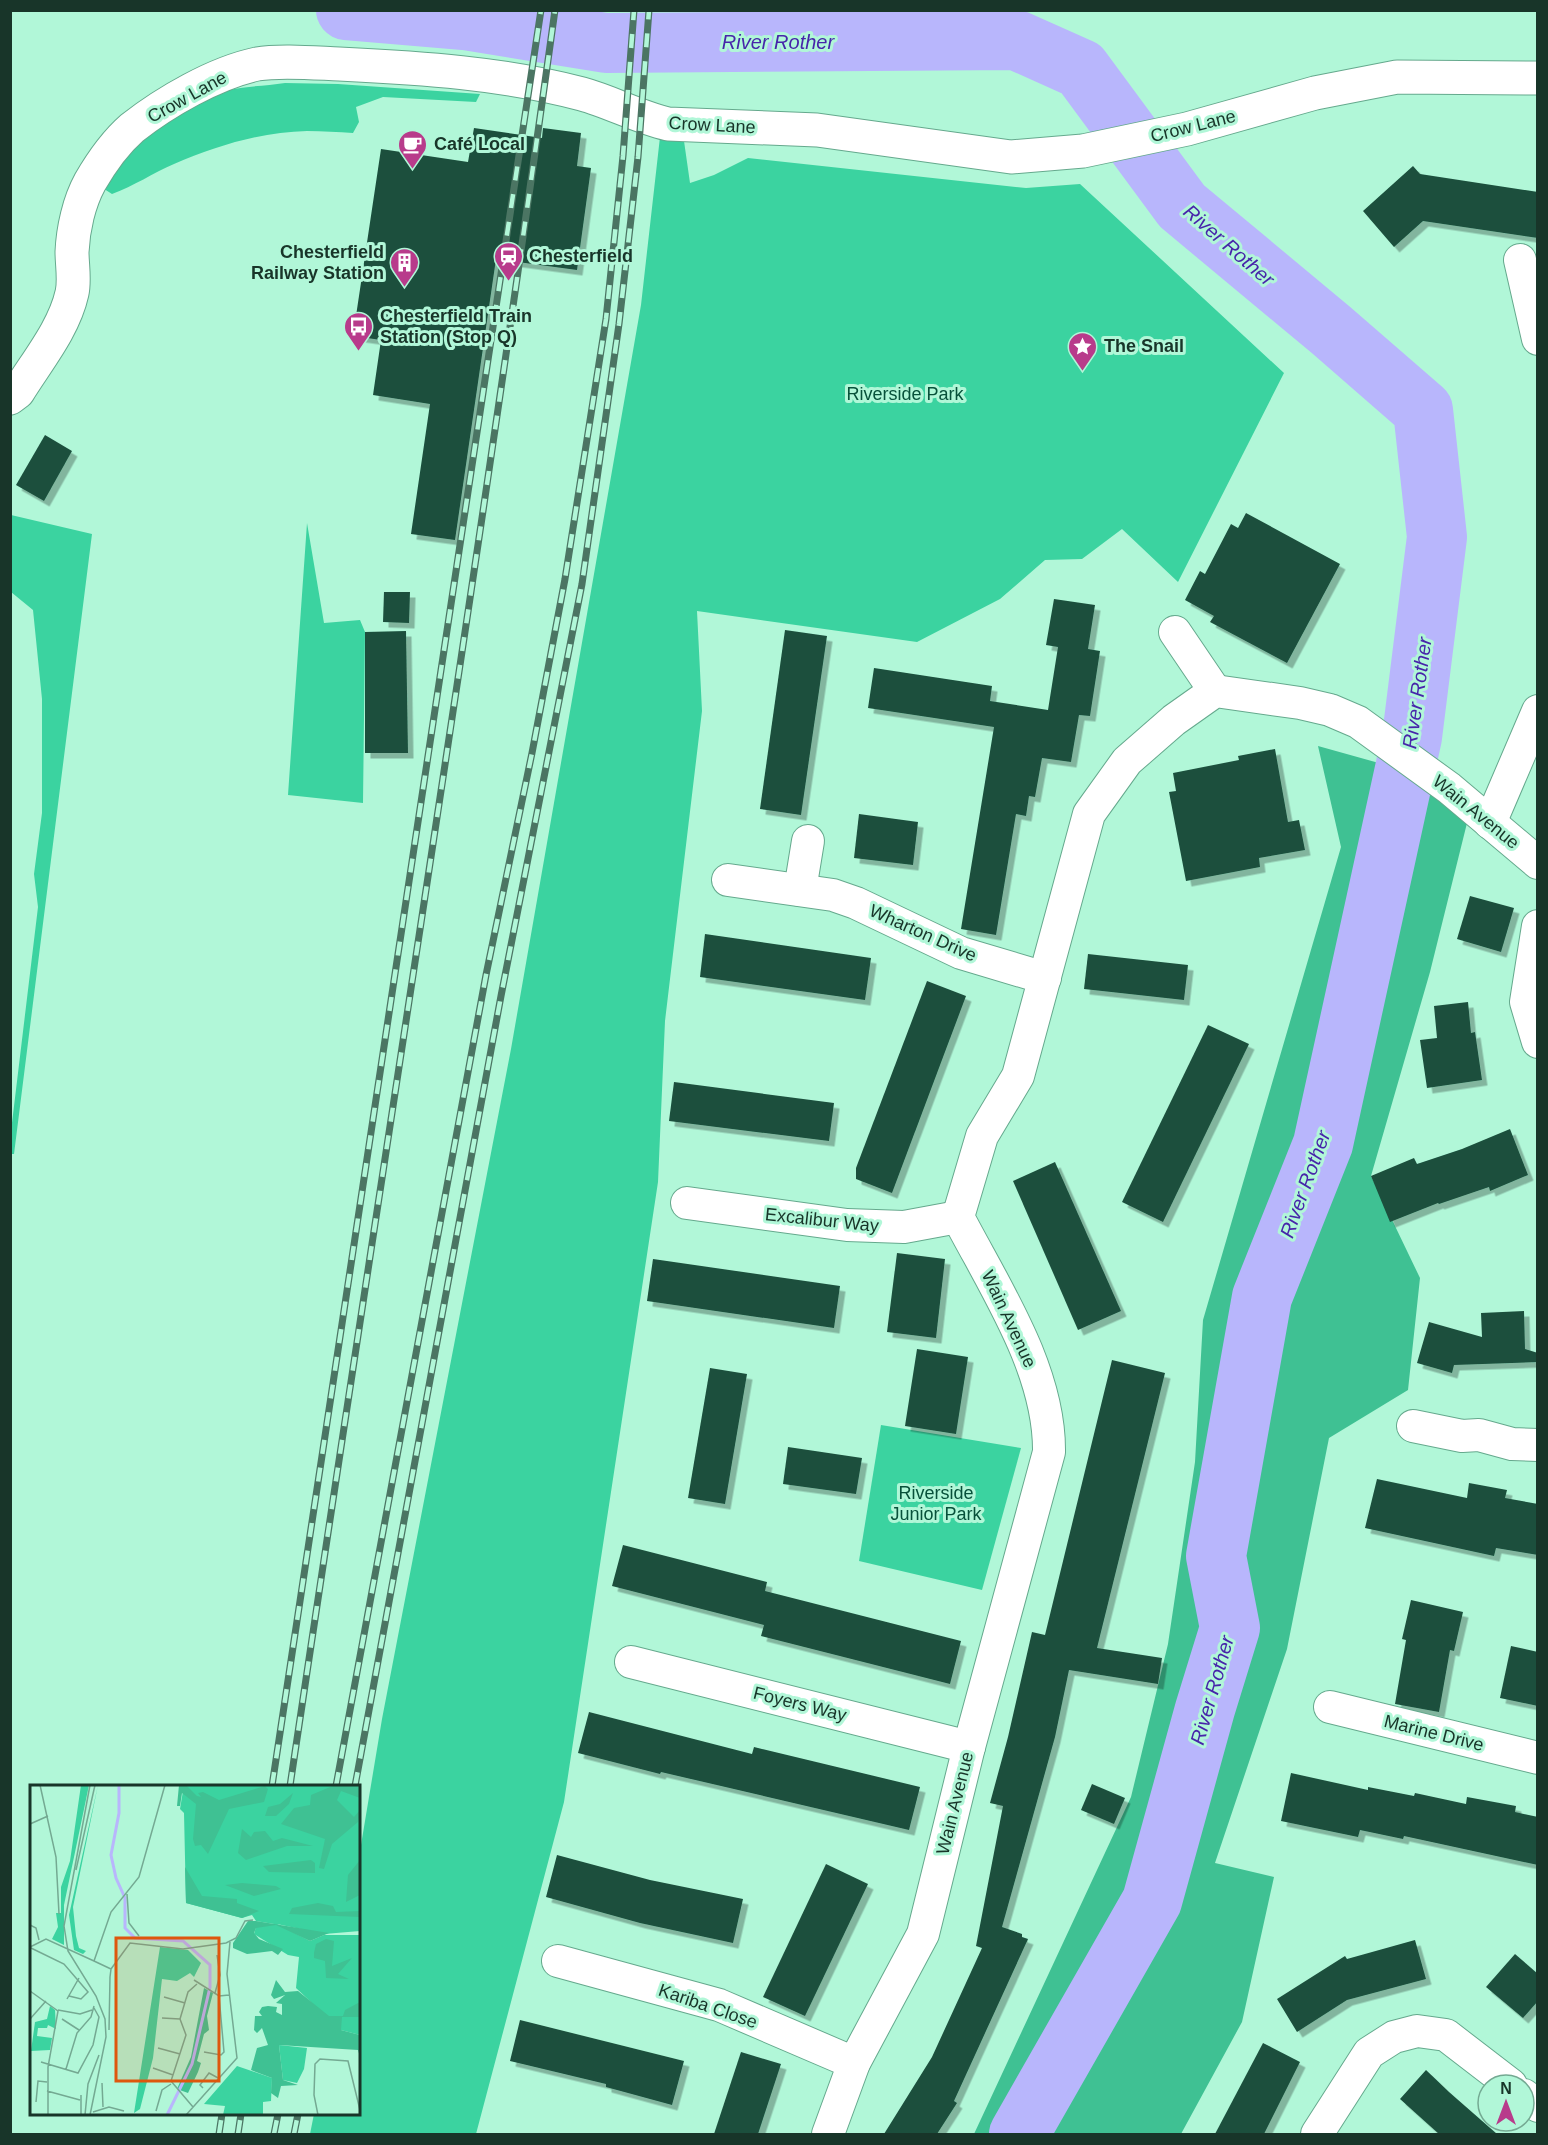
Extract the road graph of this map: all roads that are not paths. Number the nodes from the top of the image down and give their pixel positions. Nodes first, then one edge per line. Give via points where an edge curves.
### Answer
1 (1538, 78) edge
2 (1520, 260) dead end
3 (1538, 339) edge
4 (10, 398) edge
5 (1175, 632) dead end
6 (1215, 691) junction
7 (1538, 711) edge
8 (1490, 823) junction
9 (808, 842) dead end
10 (1538, 863) edge
11 (728, 880) dead end
12 (800, 890) junction
13 (1538, 926) edge
14 (1045, 978) junction
15 (1538, 1042) edge
16 (687, 1203) dead end
17 (958, 1217) junction
18 (1413, 1426) dead end
19 (1538, 1445) edge
20 (631, 1662) dead end
21 (1330, 1707) dead end
22 (969, 1747) junction
23 (1538, 1758) edge
24 (558, 1961) dead end
25 (854, 2063) junction
26 (1496, 2073) edge
27 (828, 2134) edge
28 (1317, 2134) edge

1 - 4 street, Crow Lane via 1397,77 1315,93 1186,129 1083,151 1011,157 817,130 668,124 584,94 488,75 381,66 258,64 217,77 173,101 131,129 102,162 81,203 72,250 73,289 69,308 18,392
2 - 3 street
5 - 6 street
6 - 8 street, Wain Avenue via 1300,703 1330,710 1358,723 1449,788
6 - 14 street via 1127,761 1089,814
7 - 8 street
8 - 10 street, Wain Avenue
9 - 12 street
11 - 12 street, Wharton Drive
12 - 14 street, Wharton Drive via 856,903 961,953
13 - 15 street via 1526,1002
14 - 17 street via 1018,1076 982,1136
16 - 17 street, Excalibur Way via 847,1225 904,1227
17 - 22 street, Wain Avenue via 1033,1366 1049,1429 1049,1452
18 - 19 street
20 - 22 street, Foyers Way
21 - 23 street, Marine Drive
22 - 25 street, Wain Avenue via 923,1934
24 - 25 street, Kariba Close via 719,2005
25 - 27 street, Wain Avenue
26 - 28 street via 1446,2034 1417,2031 1394,2037 1370,2053

